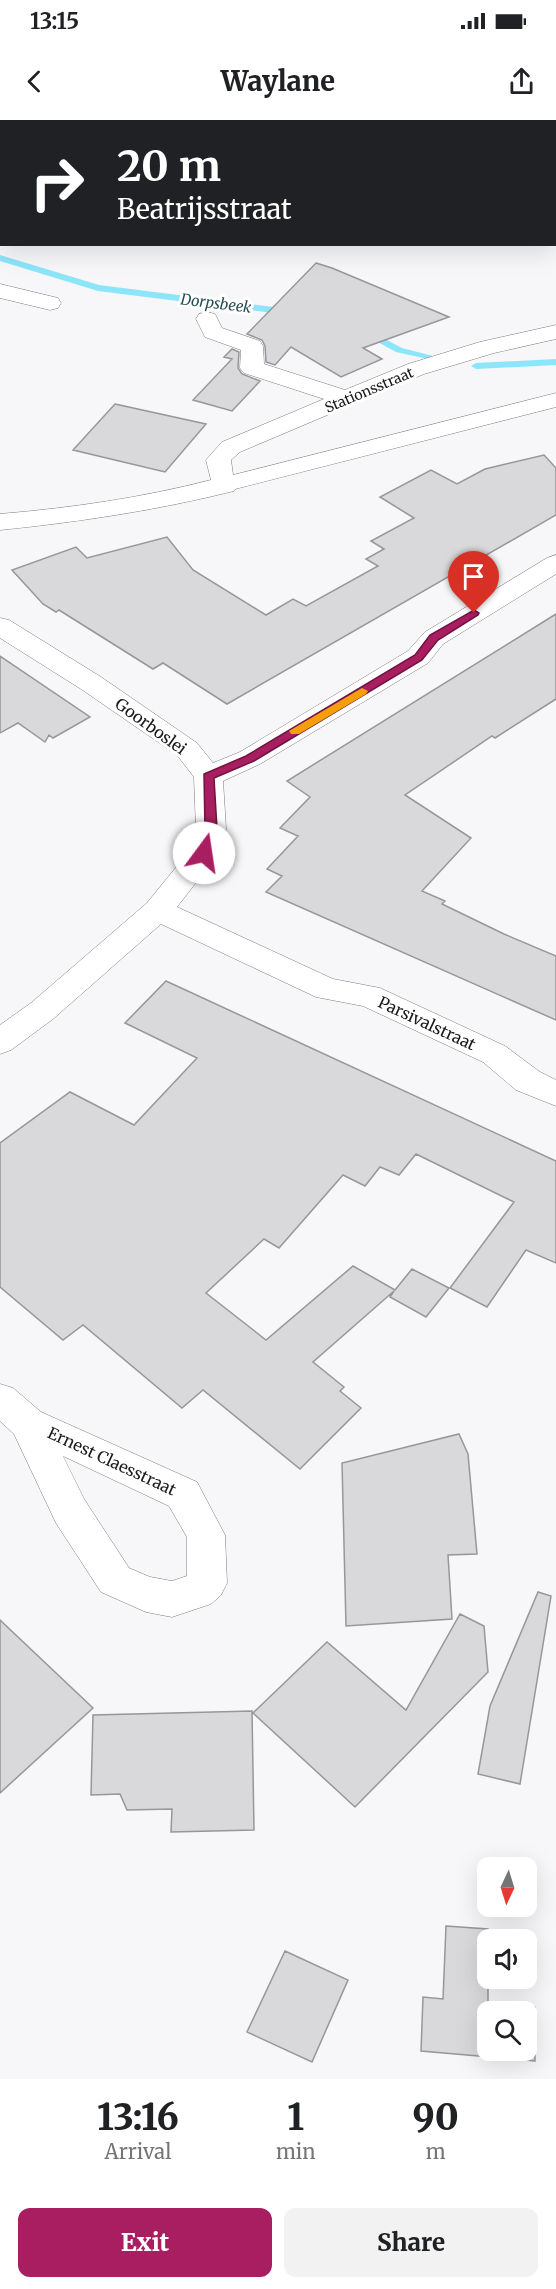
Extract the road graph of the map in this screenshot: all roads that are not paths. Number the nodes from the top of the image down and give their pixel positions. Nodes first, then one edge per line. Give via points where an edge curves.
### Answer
1 (0, 291) edge
2 (50, 303) dead end
3 (207, 319) dead end
4 (556, 332) edge
5 (348, 399) junction
6 (556, 400) edge
7 (225, 486) junction
8 (0, 522) edge
9 (556, 564) edge
10 (0, 626) edge
11 (208, 776) junction
12 (158, 910) junction
13 (0, 1042) edge
14 (556, 1094) edge
15 (0, 1399) edge
16 (28, 1423) junction

1 - 2 street
3 - 5 street via 213,332 252,346 252,368
4 - 5 street, Stationsstraat via 416,369
5 - 7 street, Stationsstraat via 231,447 217,462
6 - 7 street
7 - 8 street via 121,508
9 - 11 street via 434,638 418,657 250,758
10 - 11 street, Goorboslei via 187,749
11 - 12 street via 211,829 204,853
12 - 13 street via 42,1011
12 - 14 street, Parsivalstraat via 327,988 380,1001 494,1054 528,1081
15 - 16 street, Ernest Claesstraat
16 - 16 street, Ernest Claesstraat via 70,1511 115,1580 146,1594 172,1599 197,1592 207,1583 206,1535 183,1494

